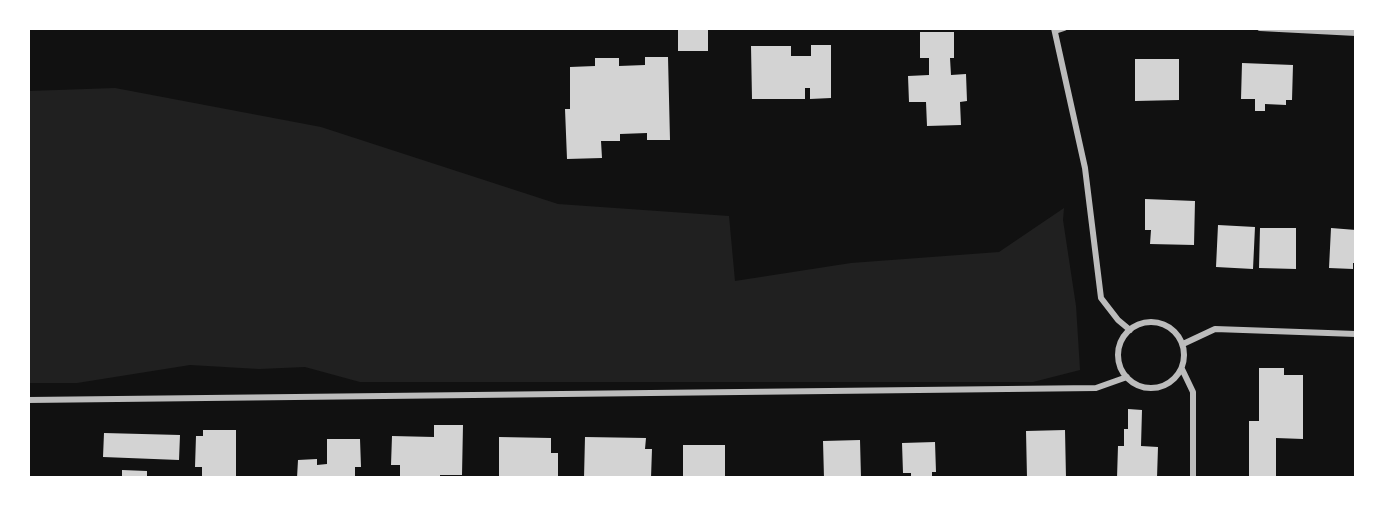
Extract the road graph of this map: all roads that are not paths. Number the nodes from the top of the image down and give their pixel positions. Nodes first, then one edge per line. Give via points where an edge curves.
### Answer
1 (1064, 28) edge
2 (1260, 28) edge
3 (1055, 30) edge
4 (1356, 33) edge
5 (1130, 330) junction
6 (1356, 334) edge
7 (1183, 344) junction
8 (1182, 369) junction
9 (1126, 377) junction
10 (28, 400) edge
11 (1193, 477) edge

1 - 3 street
2 - 4 street
3 - 5 street via 1085,168 1101,298
5 - 7 street via 1154,322 1176,333
5 - 9 street via 1118,353
6 - 7 street via 1215,329
7 - 8 street
8 - 9 street via 1163,386 1150,388
8 - 11 street via 1193,392
9 - 10 street via 1096,388

